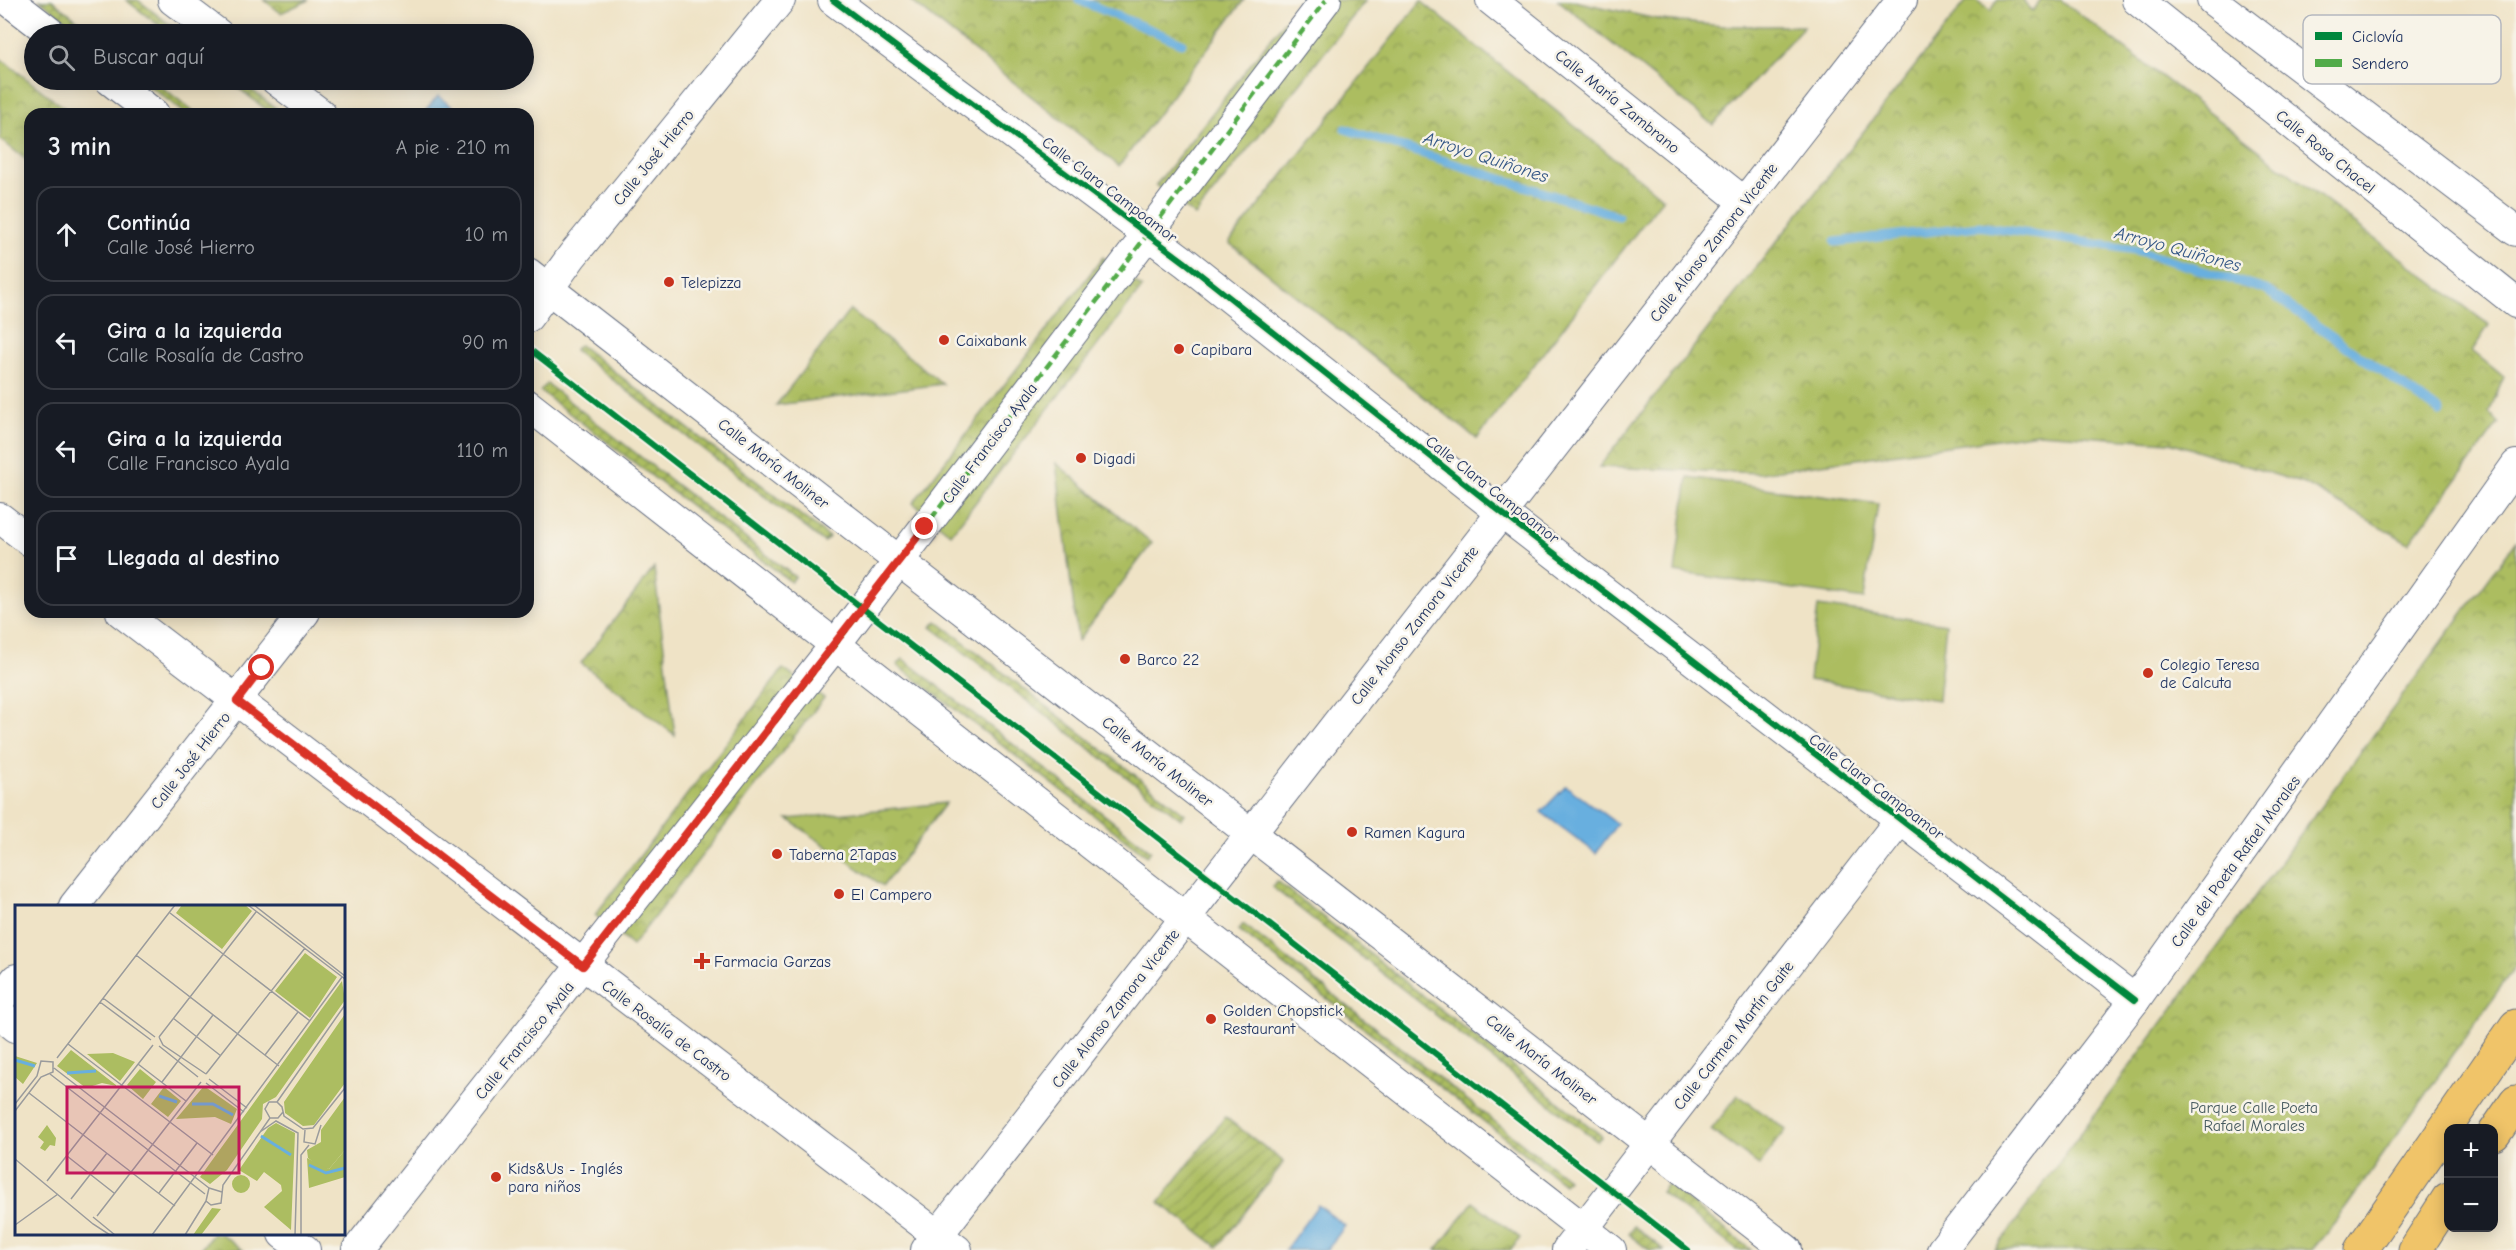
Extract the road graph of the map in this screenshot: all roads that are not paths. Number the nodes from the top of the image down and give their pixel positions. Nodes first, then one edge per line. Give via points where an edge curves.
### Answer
1 (8, 0) edge
2 (173, 0) edge
3 (780, 0) edge
4 (834, 0) edge
5 (1326, 0) edge
6 (1491, 0) edge
7 (1902, 0) edge
8 (2137, 0) edge
9 (2212, 0) edge
10 (39, 24) edge
11 (205, 24) edge
12 (2303, 69) edge
13 (2323, 84) edge
14 (123, 90) edge
15 (289, 90) edge
16 (146, 108) edge
17 (313, 108) edge
18 (1744, 202) junction
19 (2516, 231) edge
20 (1148, 234) junction
21 (538, 281) edge
22 (2516, 303) edge
23 (534, 410) edge
24 (2516, 465) edge
25 (1502, 513) junction
26 (0, 518) edge
27 (24, 536) edge
28 (899, 561) junction
29 (129, 618) edge
30 (300, 618) edge
31 (835, 645) junction
32 (237, 701) junction
33 (1899, 821) junction
34 (1251, 834) junction
35 (75, 905) edge
36 (1185, 918) junction
37 (583, 966) junction
38 (15, 980) edge
39 (0, 1000) edge
40 (2135, 1000) junction
41 (0, 1014) edge
42 (15, 1026) edge
43 (2516, 1026) edge
44 (2516, 1102) edge
45 (2498, 1127) edge
46 (1650, 1143) junction
47 (2444, 1205) edge
48 (286, 1235) edge
49 (1576, 1240) edge
50 (940, 1245) edge
51 (305, 1250) edge
52 (357, 1250) edge
53 (1611, 1250) edge
54 (1787, 1250) edge
55 (1942, 1250) edge
56 (2361, 1250) edge
57 (2415, 1250) edge

1 - 10 street
2 - 11 street
3 - 21 street, Calle José Hierro
4 - 20 street, Calle Clara Campoamor
5 - 20 street, Calle Francisco Ayala
6 - 18 street, Calle María Zambrano
7 - 18 street, Calle Alonso Zamora Vicente
8 - 22 street, Calle Rosa Chacel
9 - 12 street
13 - 19 street
14 - 16 street
15 - 17 street
18 - 25 street, Calle Alonso Zamora Vicente
20 - 25 street, Calle Clara Campoamor
20 - 28 street, Calle Francisco Ayala
21 - 28 street, Calle María Moliner
23 - 31 street
24 - 40 street, Calle del Poeta Rafael Morales
25 - 33 street, Calle Clara Campoamor
25 - 34 street, Calle Alonso Zamora Vicente
26 - 27 street
28 - 31 street, Calle Francisco Ayala
28 - 34 street, Calle María Moliner
29 - 32 street, Calle Rosalía de Castro
30 - 32 street, Calle José Hierro
31 - 36 street
31 - 37 street, Calle Francisco Ayala
32 - 35 street, Calle José Hierro
32 - 37 street, Calle Rosalía de Castro
33 - 40 street, Calle Clara Campoamor
33 - 46 street, Calle Carmen Martín Gaite
34 - 36 street, Calle Alonso Zamora Vicente
34 - 46 street, Calle María Moliner
36 - 49 street
36 - 50 street, Calle Alonso Zamora Vicente
37 - 50 street, Calle Rosalía de Castro
37 - 52 street, Calle Francisco Ayala
38 - 39 street
40 - 55 street, Calle del Poeta Rafael Morales
41 - 42 street
43 - 56 main road
44 - 45 main road
46 - 49 street, Calle Carmen Martín Gaite
46 - 54 street, Calle María Moliner
47 - 57 main road
48 - 51 street
49 - 53 street

